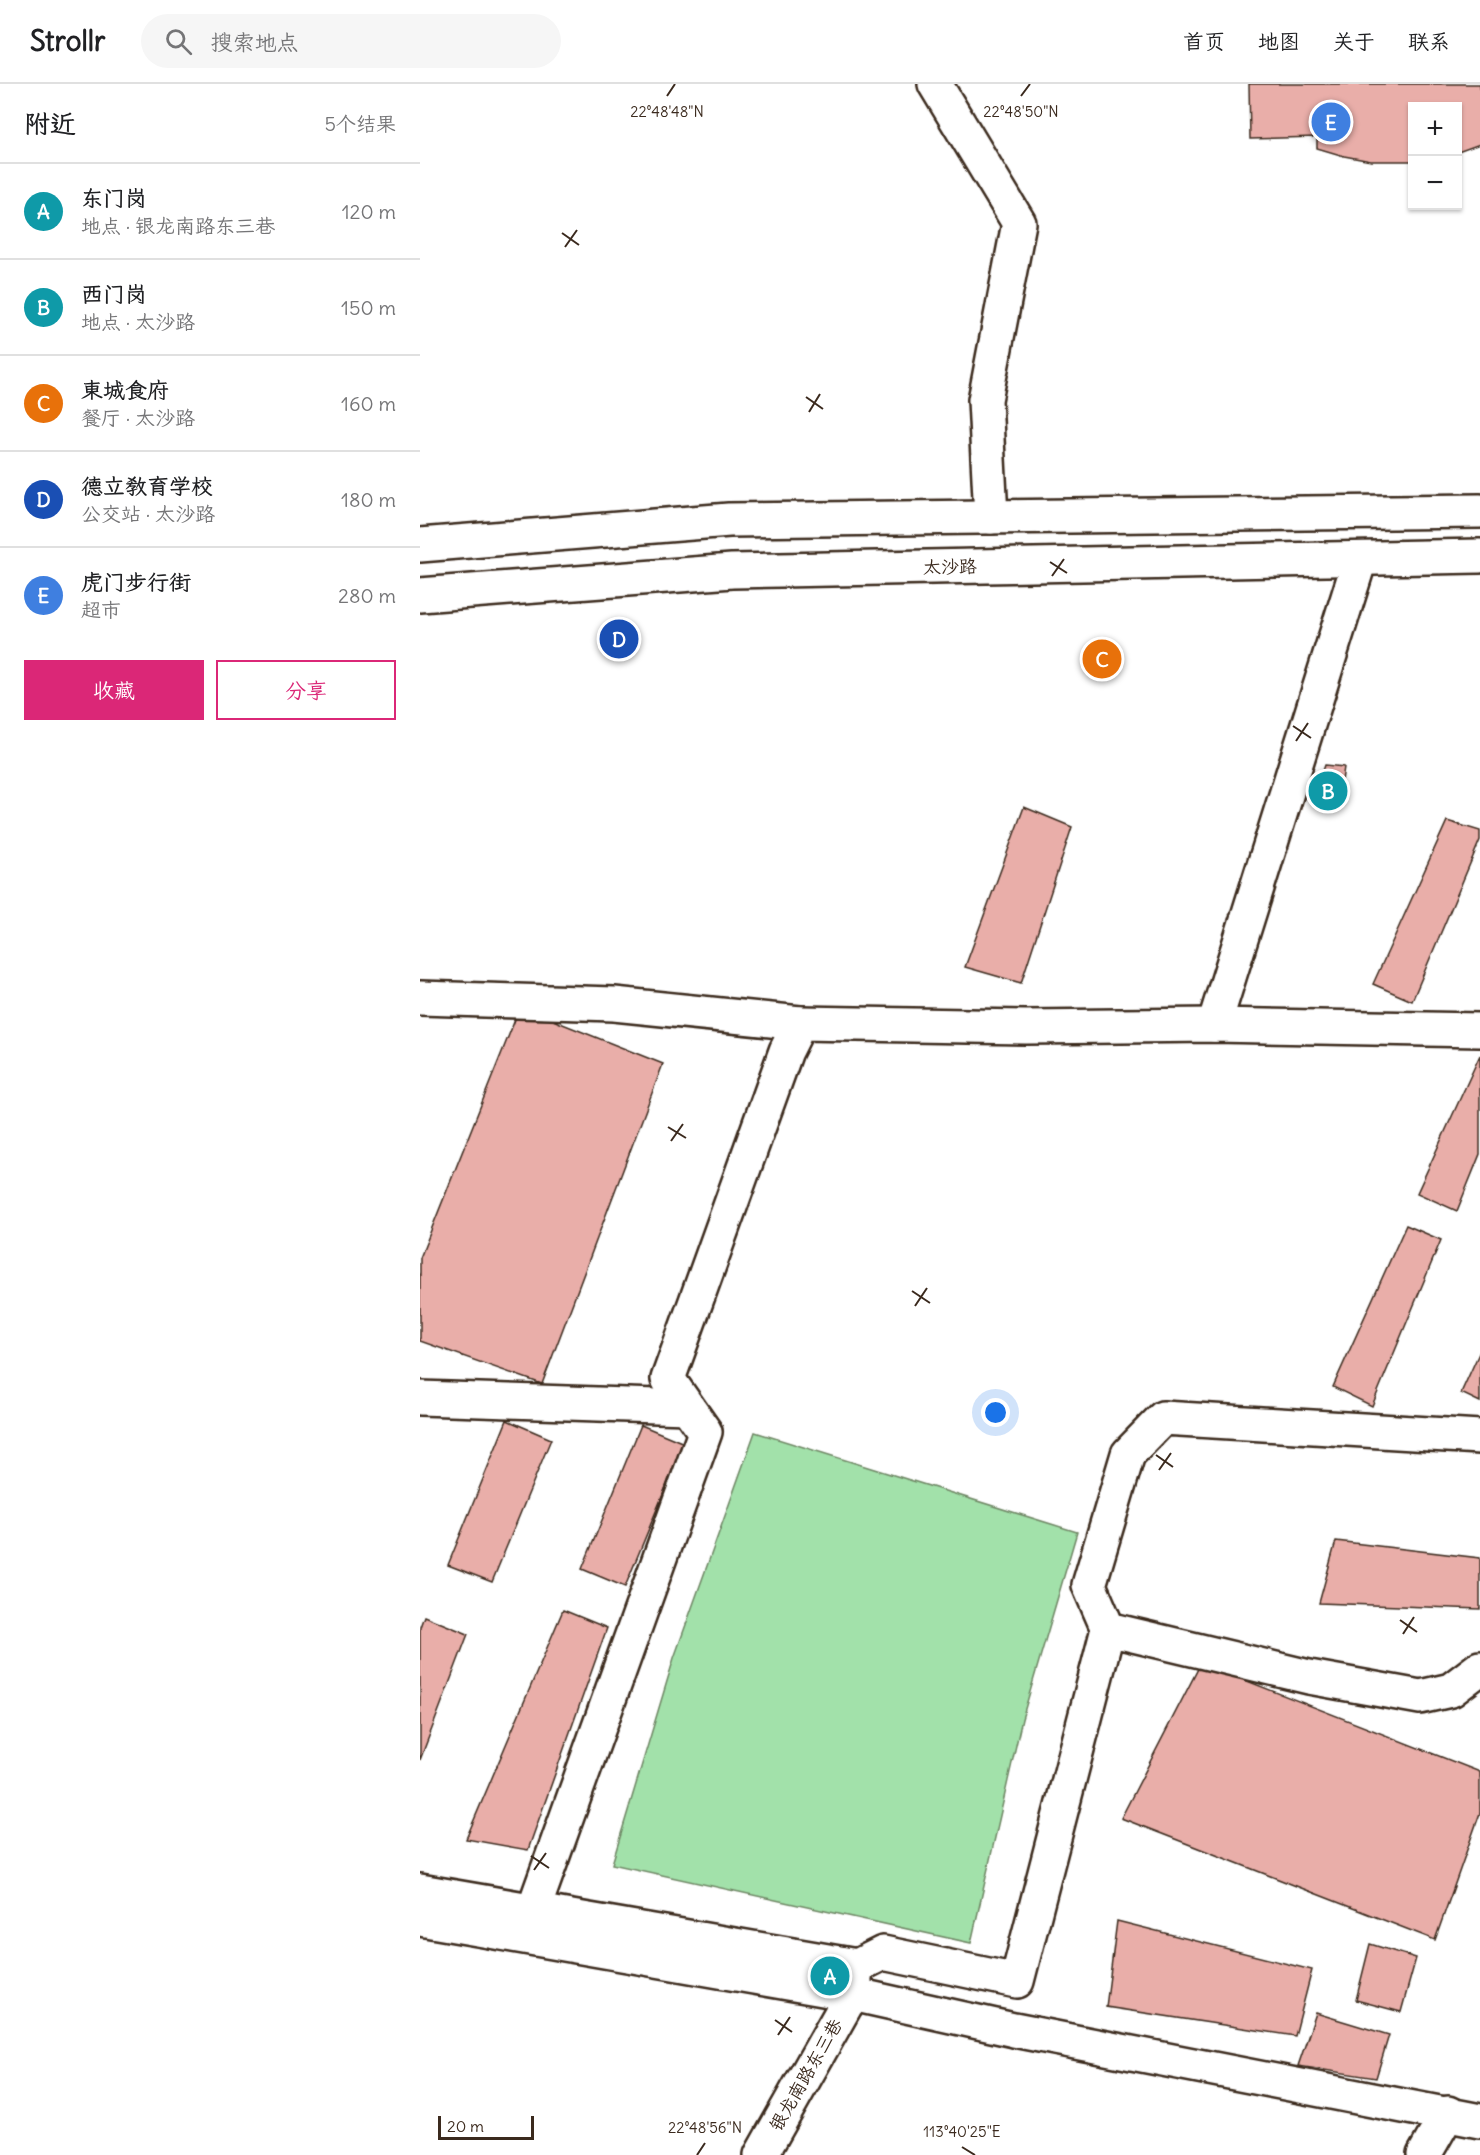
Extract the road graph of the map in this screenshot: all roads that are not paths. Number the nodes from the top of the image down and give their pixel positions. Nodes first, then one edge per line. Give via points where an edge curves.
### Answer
1 (935, 84) edge
2 (1480, 511) edge
3 (991, 517) junction
4 (420, 545) edge
5 (1480, 556) edge
6 (1360, 558) junction
7 (420, 595) edge
8 (420, 998) edge
9 (800, 1023) junction
10 (1214, 1025) junction
11 (1480, 1030) edge
12 (420, 1398) edge
13 (687, 1407) junction
14 (1480, 1437) edge
15 (1108, 1629) junction
16 (1480, 1668) edge
17 (420, 1891) edge
18 (533, 1911) junction
19 (420, 1919) edge
20 (855, 1980) junction
21 (1448, 2114) junction
22 (1480, 2121) edge
23 (761, 2155) edge
24 (1425, 2155) edge

1 - 3 street via 1019,223 985,400
2 - 3 street
3 - 4 street via 729,520
5 - 6 street, 太沙路
6 - 7 street, 太沙路 via 732,571
6 - 10 street
8 - 9 street via 614,1004
9 - 10 street
9 - 13 street via 786,1051 668,1379
10 - 11 street
12 - 13 street
13 - 18 street via 705,1432
14 - 15 street via 1163,1418 1128,1454 1089,1585
15 - 16 street via 1309,1677 1420,1697 1451,1690
15 - 20 street via 1017,1981 883,1953
17 - 18 street
18 - 20 street
19 - 20 street
20 - 21 street via 1014,2030
20 - 23 street, 银龙南路东三巷
21 - 22 street
21 - 24 street

